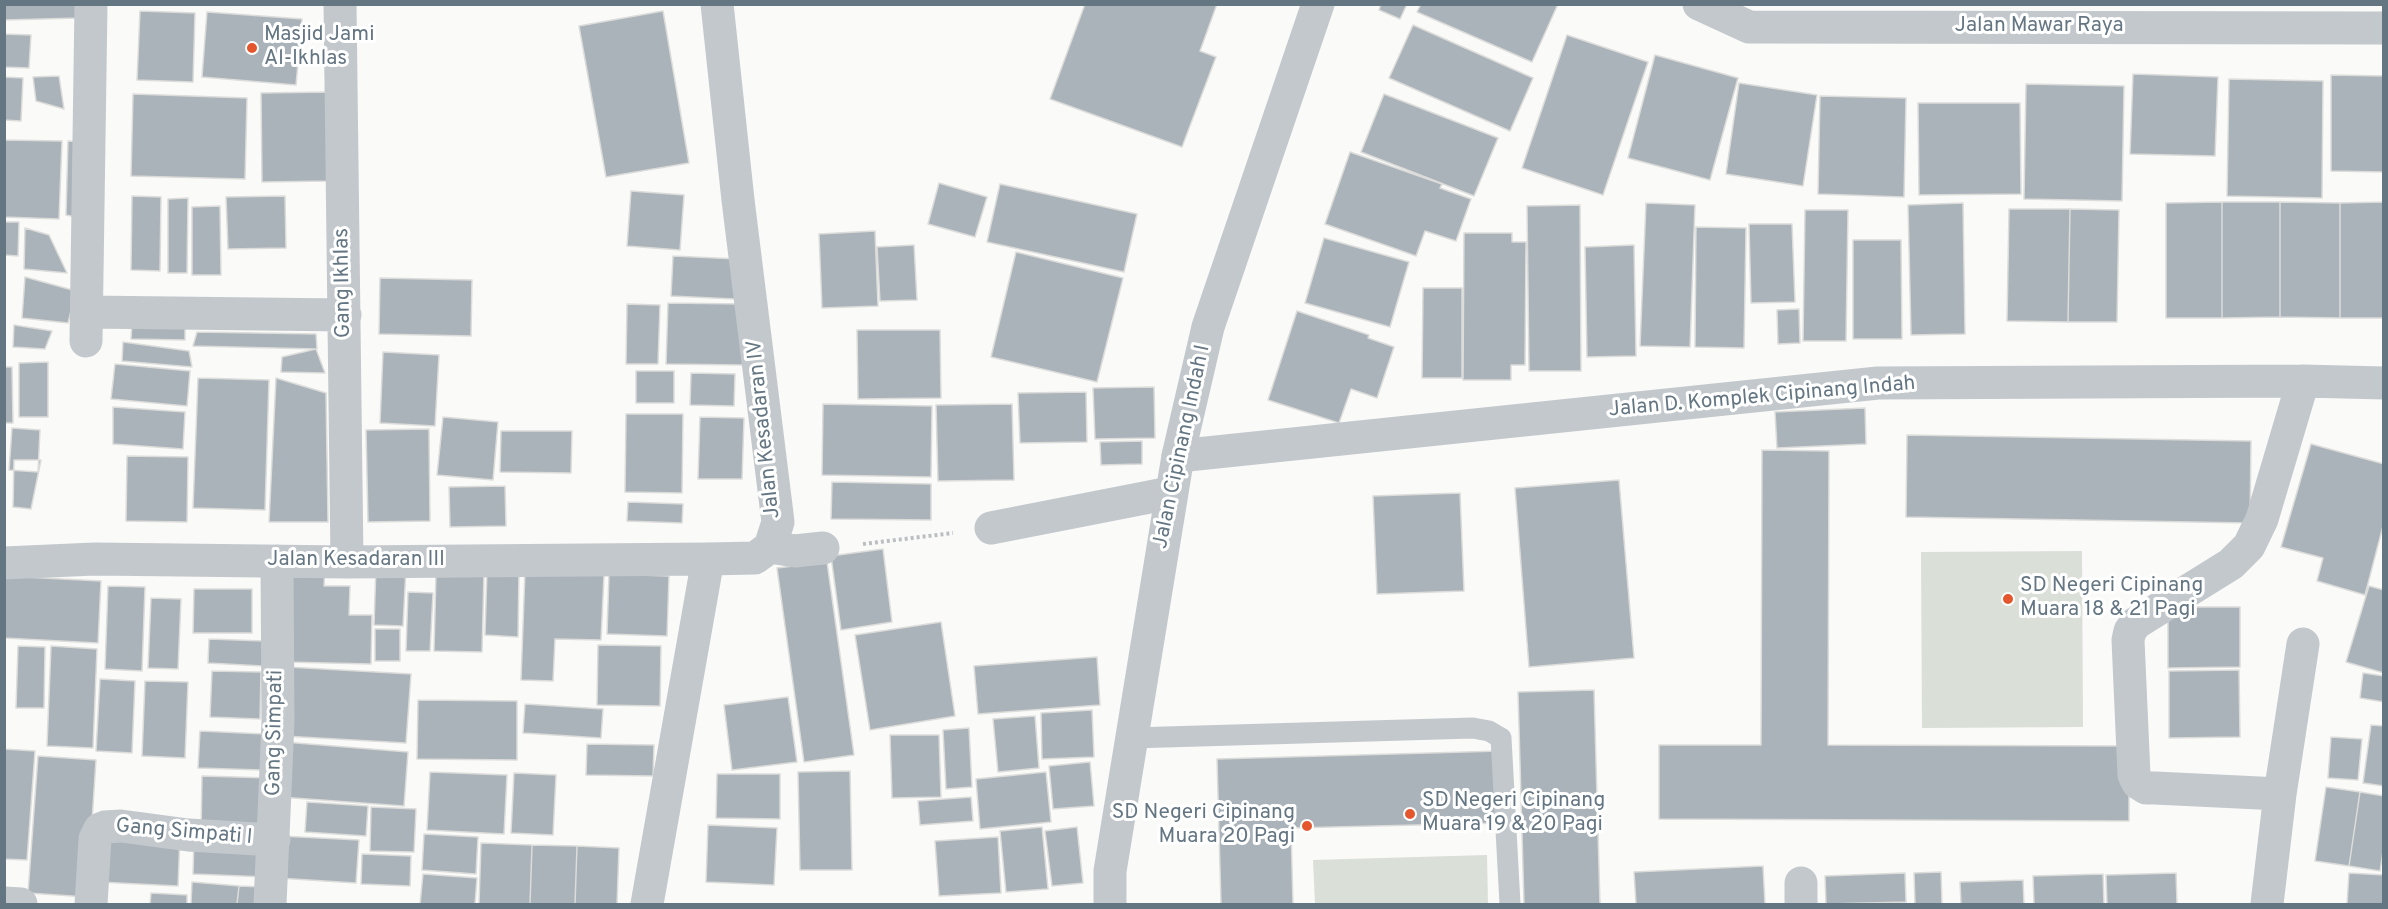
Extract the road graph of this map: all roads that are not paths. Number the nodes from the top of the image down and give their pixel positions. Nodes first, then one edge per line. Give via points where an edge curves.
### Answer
1 (91, 4) edge
2 (340, 4) edge
3 (717, 4) edge
4 (1318, 4) edge
5 (1699, 4) edge
6 (1778, 15) edge
7 (2258, 16) edge
8 (2384, 28) edge
9 (345, 315) junction
10 (2303, 381) junction
11 (2384, 383) edge
12 (1178, 456) junction
13 (1170, 494) junction
14 (991, 528) road end
15 (770, 547) junction
16 (823, 548) road end
17 (708, 559) junction
18 (277, 561) junction
19 (347, 562) junction
20 (4, 563) edge
21 (2303, 644) dead end
22 (1131, 738) junction
23 (2280, 794) junction
24 (274, 840) junction
25 (4, 903) edge
26 (21, 904) edge
27 (91, 904) edge
28 (270, 904) edge
29 (647, 904) edge
30 (1110, 904) edge
31 (1510, 904) edge
32 (2267, 904) edge

1 - 9 street via 86,326
2 - 9 street, Gang Ikhlas
3 - 15 street, Jalan Kesadaran IV via 778,522
4 - 12 street, Jalan Cipinang Indah I via 1208,327
5 - 6 street, Jalan Mawar Raya via 1749,27
6 - 7 street, Jalan Mawar Raya
7 - 8 street, Jalan Mawar Raya
9 - 19 street, Gang Ikhlas
10 - 11 street, Jalan D. Komplek Cipinang Indah
10 - 12 street, Jalan D. Komplek Cipinang Indah via 1878,383
10 - 23 street via 2262,519 2249,546 2231,564 2136,623 2128,640 2134,776 2138,783 2146,788
12 - 13 street, Jalan Cipinang Indah I
13 - 14 street
13 - 22 street, Jalan Cipinang Indah I
15 - 16 street via 795,551
15 - 17 street, Jalan Kesadaran IV via 755,558
17 - 19 street, Jalan Kesadaran III
17 - 29 street
18 - 19 street, Jalan Kesadaran III
18 - 20 street, Jalan Kesadaran III via 95,559
18 - 24 street, Gang Simpati
21 - 23 street
22 - 30 street, Jalan Cipinang Indah I via 1110,871
22 - 31 lane via 1473,728 1489,731 1501,738
23 - 32 street
24 - 27 street, Gang Simpati I via 105,827 95,839
24 - 28 street, Gang Simpati
25 - 26 street

